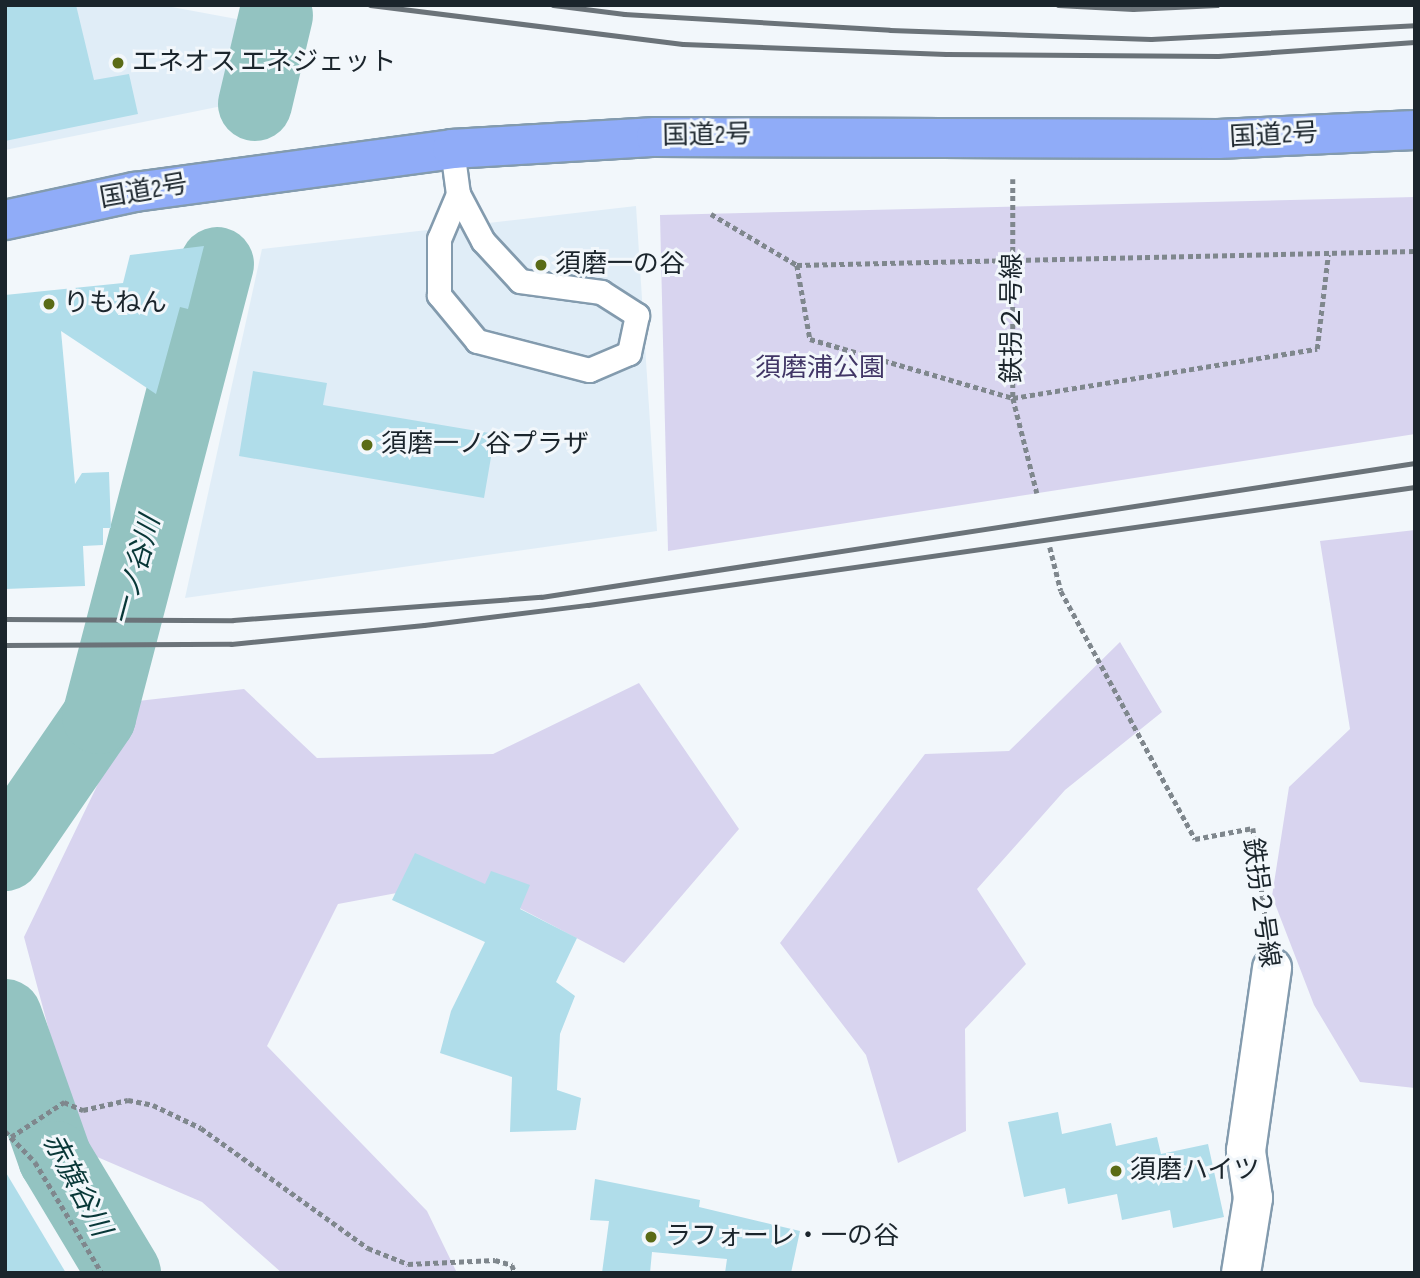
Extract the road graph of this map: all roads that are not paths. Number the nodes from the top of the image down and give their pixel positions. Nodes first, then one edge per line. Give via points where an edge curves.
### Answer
1 (1415, 130) edge
2 (452, 149) junction
3 (458, 194) junction
4 (5, 220) edge
5 (1272, 968) road end
6 (1241, 1273) edge

1 - 2 highway, 国道2号 via 1218,139 1014,140 814,134 656,137
2 - 3 lane
2 - 4 highway, 国道2号 via 135,192
3 - 3 lane via 483,241 520,281 601,292 637,314 629,353 589,370 477,341 439,295 439,239
5 - 6 street, 鉄拐２号線 via 1246,1151 1254,1198

